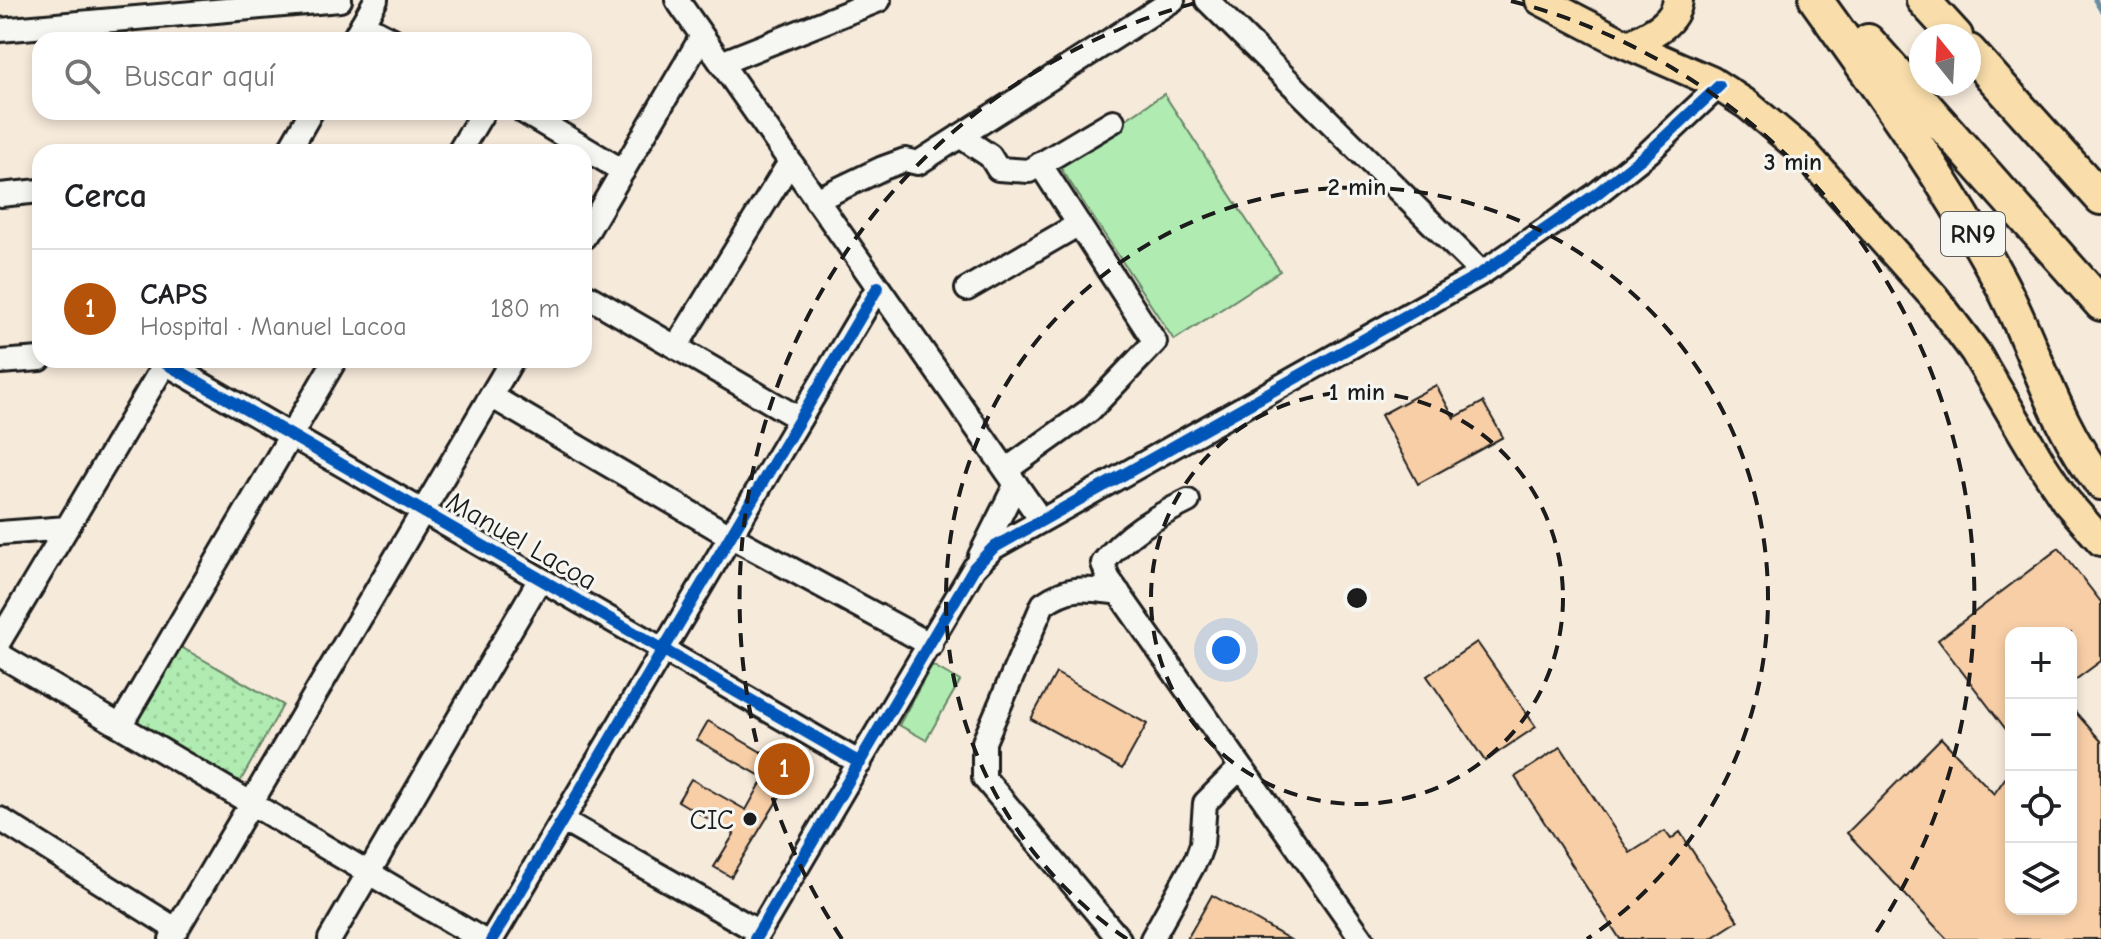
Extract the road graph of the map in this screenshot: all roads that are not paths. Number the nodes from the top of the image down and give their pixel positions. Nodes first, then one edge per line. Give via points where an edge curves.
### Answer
1 (340, 0) edge
2 (376, 0) edge
3 (677, 0) edge
4 (879, 0) edge
5 (1173, 0) edge
6 (1207, 0) edge
7 (1540, 0) edge
8 (1596, 0) edge
9 (1678, 0) edge
10 (1816, 0) edge
11 (1831, 0) edge
12 (1923, 0) edge
13 (1559, 7) edge
14 (1944, 20) edge
15 (0, 30) edge
16 (357, 32) edge
17 (702, 36) junction
18 (1624, 42) junction
19 (721, 63) junction
20 (1981, 64) edge
21 (1719, 86) junction
22 (306, 120) edge
23 (478, 120) edge
24 (537, 120) edge
25 (1113, 121) dead end
26 (960, 136) junction
27 (293, 144) edge
28 (464, 144) edge
29 (578, 144) edge
30 (592, 153) edge
31 (790, 162) junction
32 (1040, 164) junction
33 (623, 171) junction
34 (32, 192) edge
35 (0, 195) edge
36 (2101, 198) edge
37 (816, 200) junction
38 (592, 223) edge
39 (1079, 224) junction
40 (1482, 273) junction
41 (878, 287) junction
42 (967, 289) dead end
43 (592, 299) edge
44 (2101, 304) edge
45 (676, 347) junction
46 (32, 360) edge
47 (0, 362) edge
48 (160, 368) edge
49 (176, 368) edge
50 (330, 368) edge
51 (507, 368) edge
52 (491, 396) junction
53 (800, 419) junction
54 (290, 435) junction
55 (1011, 477) junction
56 (2101, 483) edge
57 (1188, 501) dead end
58 (423, 511) junction
59 (1041, 520) junction
60 (67, 528) junction
61 (0, 533) edge
62 (730, 536) junction
63 (2101, 541) edge
64 (974, 568) junction
65 (540, 579) junction
66 (1119, 593) junction
67 (0, 640) edge
68 (931, 645) junction
69 (663, 649) junction
70 (0, 655) edge
71 (120, 726) junction
72 (860, 763) junction
73 (1241, 767) junction
74 (251, 803) junction
75 (0, 819) edge
76 (562, 820) junction
77 (368, 872) junction
78 (174, 935) edge
79 (757, 935) edge
80 (330, 939) edge
81 (481, 939) edge
82 (492, 939) edge
83 (1119, 939) edge
84 (1152, 939) edge
85 (1362, 939) edge

1 - 15 street
2 - 16 street
3 - 17 street
4 - 19 street
5 - 26 street
6 - 40 street
7 - 13 main road
8 - 18 main road via 1603,23
9 - 18 main road via 1661,29
10 - 56 highway, RN9 via 1960,211 1998,278 2072,438
11 - 44 highway
12 - 14 highway
13 - 18 main road
17 - 19 street
17 - 33 street
18 - 21 main road
19 - 31 street
20 - 36 highway
21 - 40 street via 1595,195
21 - 63 main road via 1804,152 1934,297 1975,352 2066,501
22 - 27 street
23 - 28 street
24 - 29 street
25 - 32 street
26 - 32 street via 990,156 998,169 1029,171
26 - 37 street via 918,163 905,160
30 - 33 street
31 - 37 street
31 - 45 street
32 - 39 street
33 - 38 street
34 - 35 street
37 - 41 street
39 - 42 street
39 - 55 street via 1155,342 1090,410
40 - 59 street
41 - 53 street
41 - 55 street
43 - 45 street
45 - 53 street
46 - 47 street
48 - 60 street
49 - 54 street, Manuel Lacoa
50 - 54 street
51 - 52 street
52 - 58 street
52 - 62 street
53 - 62 street
54 - 58 street, Manuel Lacoa
54 - 71 street
55 - 59 street
55 - 64 street
57 - 66 street via 1154,518 1103,563
58 - 65 street, Manuel Lacoa
58 - 74 street
59 - 64 street via 993,548
60 - 61 street
60 - 67 street
62 - 68 street
62 - 69 street
64 - 68 street
65 - 69 street, Manuel Lacoa
65 - 77 street
66 - 73 street
66 - 83 street via 1073,588 1043,604 984,742 983,762 984,778
68 - 72 street
69 - 72 street, Manuel Lacoa
69 - 76 street
70 - 71 street
71 - 74 street
72 - 79 street
73 - 84 street via 1205,803 1197,858
73 - 85 street
74 - 77 street
74 - 78 street
75 - 78 street
76 - 79 street
76 - 82 street
77 - 80 street
77 - 81 street

